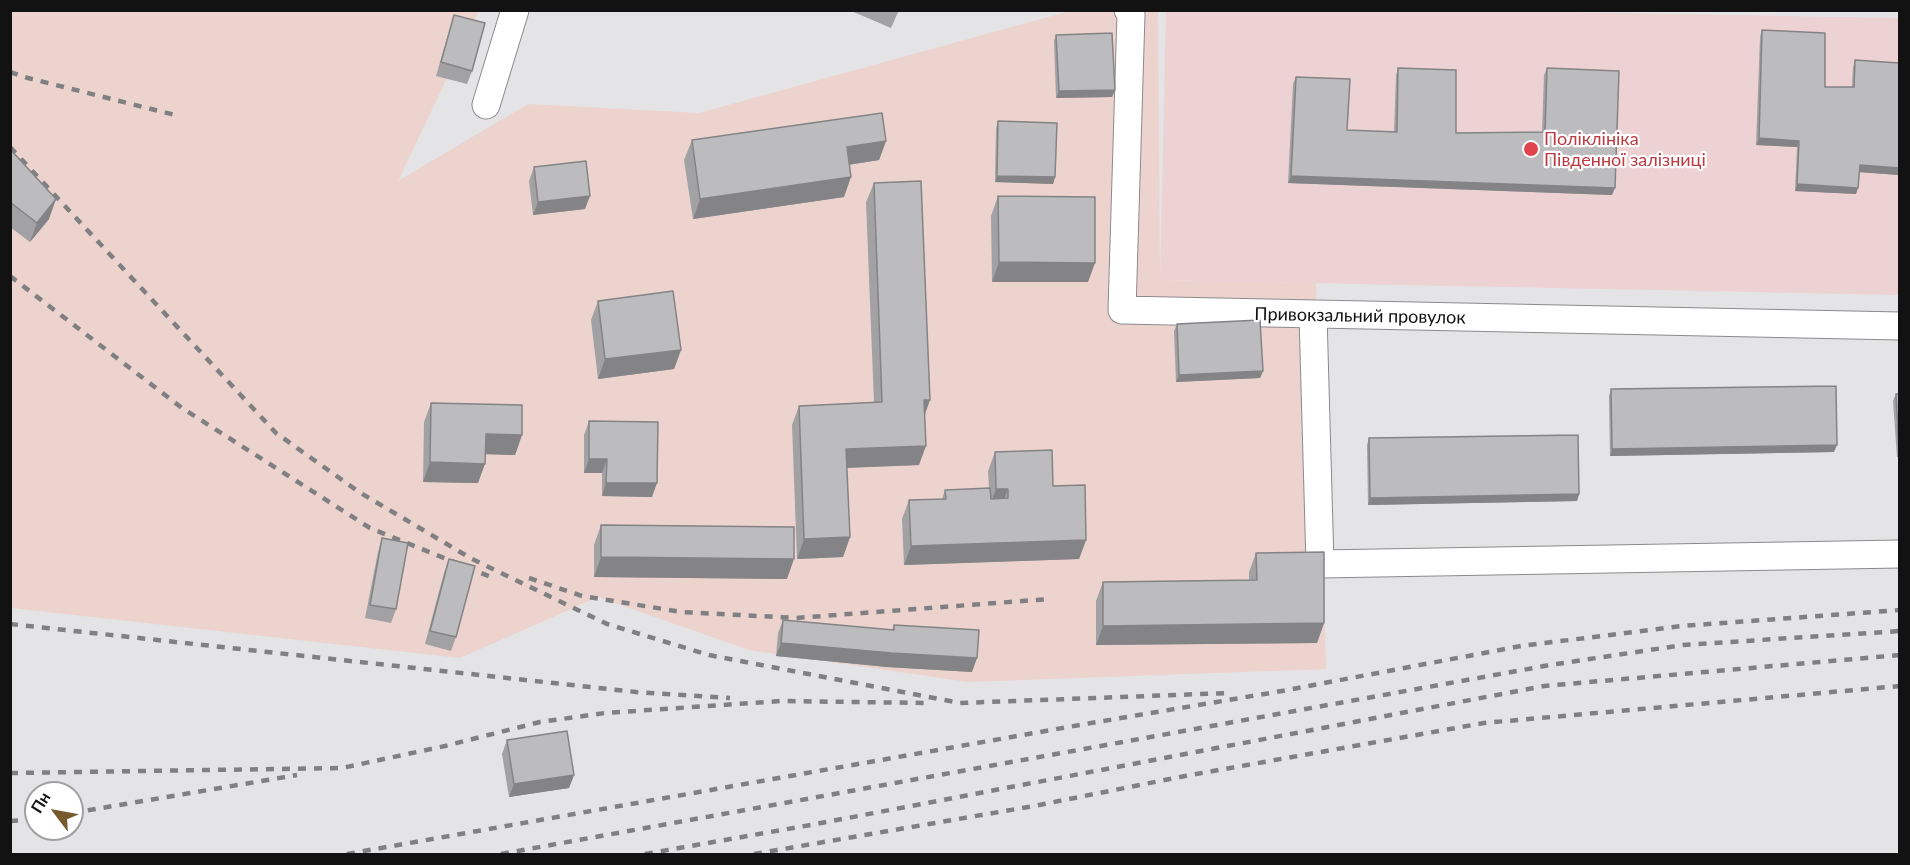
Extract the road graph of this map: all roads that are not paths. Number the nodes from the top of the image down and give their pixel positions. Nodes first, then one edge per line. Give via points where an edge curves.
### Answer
1 (515, 10) edge
2 (1128, 10) edge
3 (486, 105) dead end
4 (1313, 315) junction
5 (1899, 326) edge
6 (1899, 554) edge

1 - 3 street
2 - 4 street, Привокзальний провулок via 1131,14 1122,310
4 - 5 street, Привокзальний провулок
4 - 6 street via 1320,564

